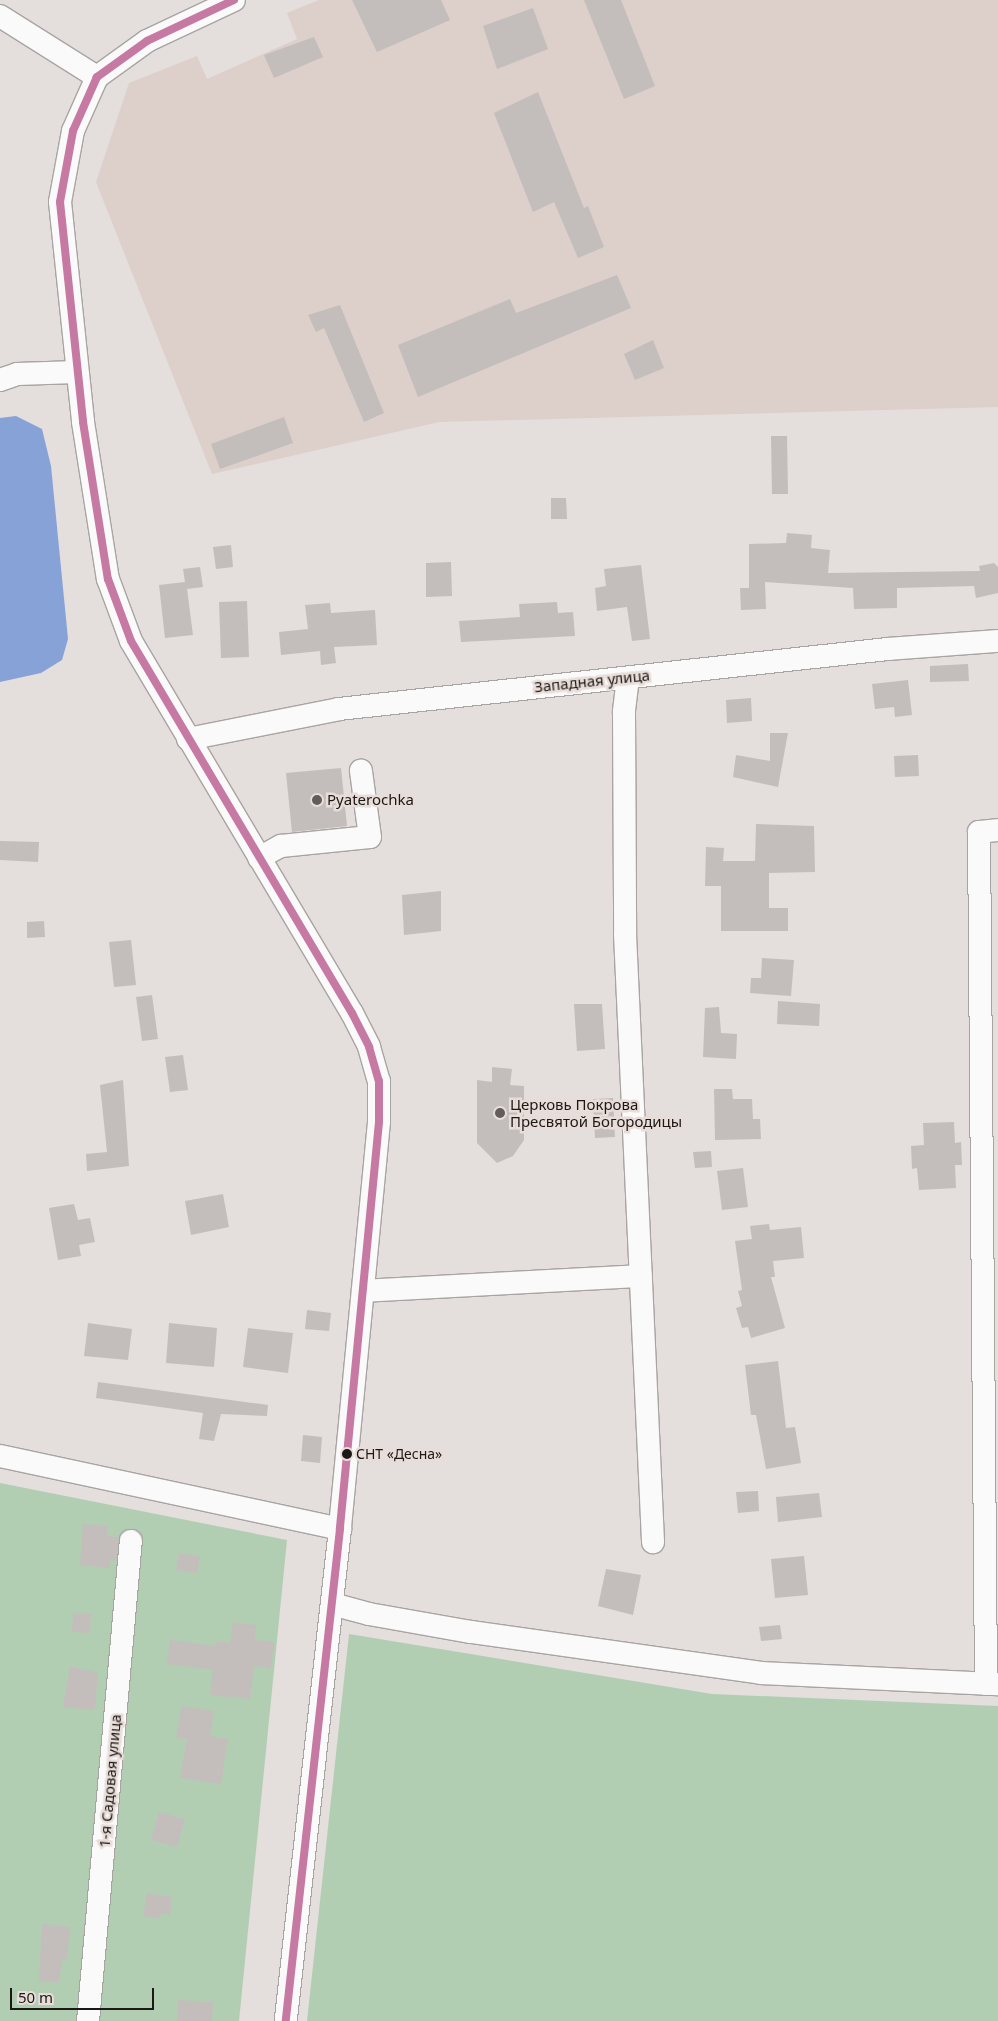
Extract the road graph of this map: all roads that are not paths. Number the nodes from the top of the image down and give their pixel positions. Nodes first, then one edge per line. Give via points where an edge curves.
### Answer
1 (234, 0) edge
2 (0, 16) edge
3 (97, 77) junction
4 (77, 372) junction
5 (0, 380) edge
6 (998, 641) edge
7 (628, 678) junction
8 (188, 738) junction
9 (361, 771) dead end
10 (998, 830) edge
11 (259, 858) junction
12 (641, 1276) junction
13 (363, 1291) junction
14 (0, 1456) edge
15 (340, 1529) junction
16 (131, 1541) dead end
17 (654, 1542) dead end
18 (332, 1604) junction
19 (992, 1684) edge
20 (88, 2021) edge
21 (286, 2021) edge

1 - 3 street via 147,41
2 - 3 street
3 - 4 street via 73,131 60,202
4 - 5 street via 17,374
4 - 8 street via 108,579 131,641
6 - 7 street, Западная улица via 888,649
7 - 8 street, Западная улица via 339,709
7 - 12 street via 624,712 625,934
8 - 11 street
9 - 11 street via 370,837 281,846
10 - 19 street via 979,832
11 - 13 street via 352,1013 369,1047 379,1081 379,1122
12 - 13 street
12 - 17 street
13 - 15 street
14 - 15 street
15 - 18 street
16 - 20 street, 1-я Садовая улица
18 - 19 street via 471,1632 761,1674
18 - 21 street

